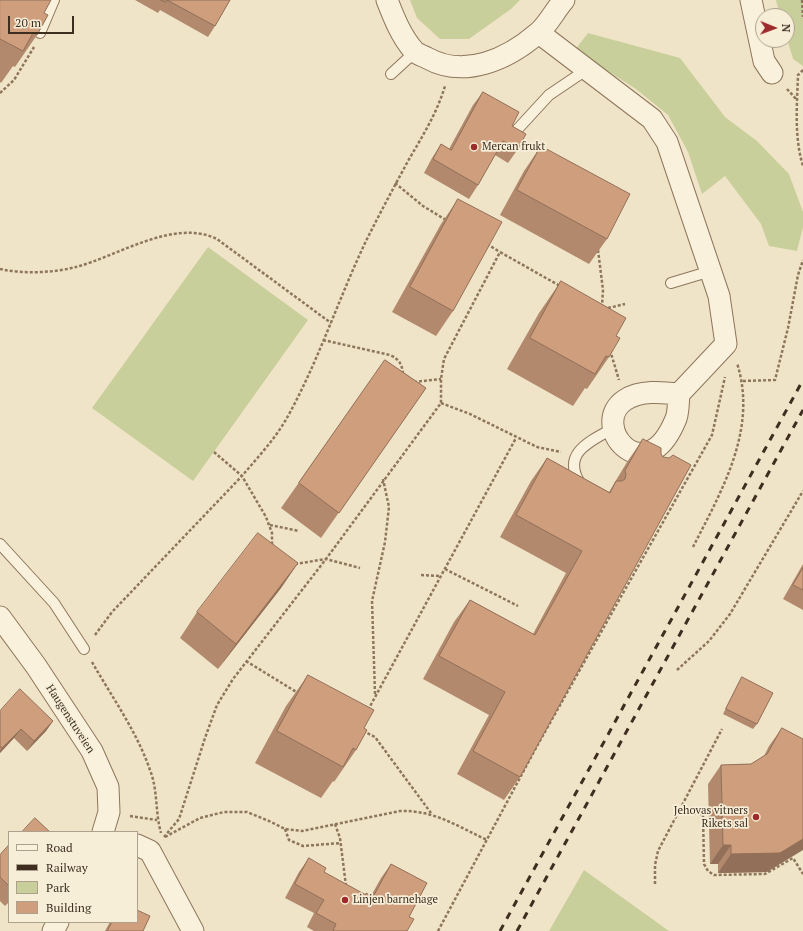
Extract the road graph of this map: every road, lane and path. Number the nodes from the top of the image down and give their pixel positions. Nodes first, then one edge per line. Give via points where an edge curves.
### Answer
1 (54, 0) edge
2 (387, 0) edge
3 (564, 0) edge
4 (751, 0) edge
5 (802, 0) edge
6 (803, 17) edge
7 (40, 32) joint
8 (539, 33) junction
9 (415, 52) junction
10 (447, 66) junction
11 (586, 70) junction
12 (803, 70) edge
13 (772, 73) dead end
14 (391, 74) dead end
15 (0, 93) edge
16 (515, 132) edge
17 (803, 166) edge
18 (396, 183) junction
19 (449, 222) edge
20 (481, 241) edge
21 (598, 249) edge
22 (500, 252) junction
23 (803, 260) edge
24 (0, 269) edge
25 (711, 271) junction
26 (671, 283) dead end
27 (565, 289) edge
28 (625, 304) dead end
29 (331, 323) junction
30 (323, 340) junction
31 (726, 344) junction
32 (610, 348) edge
33 (404, 379) edge
34 (441, 379) junction
35 (406, 382) edge
36 (679, 394) junction
37 (625, 400) junction
38 (441, 403) junction
39 (614, 428) junction
40 (516, 438) junction
41 (214, 452) dead end
42 (575, 455) junction
43 (242, 476) junction
44 (383, 479) junction
45 (803, 491) edge
46 (587, 494) edge
47 (270, 525) junction
48 (299, 530) dead end
49 (0, 544) edge
50 (693, 547) dead end
51 (272, 553) edge
52 (326, 558) junction
53 (291, 565) edge
54 (360, 568) dead end
55 (445, 569) junction
56 (421, 575) dead end
57 (441, 576) junction
58 (518, 606) dead end
59 (0, 617) edge
60 (84, 649) junction
61 (246, 661) junction
62 (677, 670) dead end
63 (300, 694) edge
64 (376, 696) junction
65 (365, 715) edge
66 (358, 728) edge
67 (722, 729) dead end
68 (431, 813) junction
69 (678, 813) junction
70 (124, 816) dead end
71 (157, 820) junction
72 (335, 824) junction
73 (285, 830) junction
74 (103, 831) edge
75 (163, 838) junction
76 (487, 840) junction
77 (341, 843) junction
78 (138, 845) edge
79 (803, 874) edge
80 (655, 884) dead end
81 (346, 888) edge
82 (193, 931) edge
83 (438, 931) edge

1 - 7 lane
2 - 9 street via 396,24
3 - 8 street
4 - 13 street via 764,60
5 - 6 path
7 - 15 path via 31,53 14,80
8 - 10 street via 496,60 472,67
8 - 11 street
9 - 10 street
9 - 14 lane
10 - 18 path via 441,100
11 - 16 lane via 549,95
11 - 25 street via 628,99 652,120 667,142
12 - 17 path via 798,75 798,137
18 - 19 path via 423,206
18 - 29 path via 367,240
20 - 22 path
21 - 28 path via 603,290 601,310
22 - 27 path
22 - 34 path via 444,359
23 - 50 path via 775,380 743,382 743,416 738,448
24 - 29 path via 54,271 77,267 154,239 184,232 197,233 217,239
25 - 26 lane
25 - 31 street via 719,296
29 - 30 path
30 - 33 path via 396,358 401,363
30 - 43 path via 306,382 287,418
31 - 36 street
31 - 76 path via 725,381 712,435
32 - 37 path
34 - 35 path
34 - 38 path
36 - 37 street via 638,394
36 - 39 street via 676,420 654,457 634,453 618,441
37 - 39 street via 613,417
38 - 40 path via 470,414
38 - 44 path
39 - 42 lane via 582,446
40 - 42 path via 537,447
40 - 55 path
41 - 43 path
42 - 46 lane via 574,466 578,480
43 - 47 path
43 - 60 path via 112,612
44 - 52 path
44 - 64 path via 389,507 385,542 372,601
45 - 62 path via 730,614 709,642
47 - 48 path
47 - 51 path
49 - 60 lane via 54,603
52 - 53 path
52 - 54 path
52 - 61 path
55 - 57 path
55 - 58 path
56 - 57 path
57 - 64 path
59 - 74 street, Haugenstuveien via 92,751 108,787 110,812
60 - 71 path via 142,749 156,790
61 - 63 path
61 - 75 path via 217,706 179,819
64 - 65 path
66 - 68 path via 375,737
67 - 69 path
68 - 72 path via 416,810 400,811
68 - 76 path
69 - 79 path via 703,814 704,864 714,875 765,874 793,858
69 - 80 path via 658,851
70 - 71 path
71 - 75 path
72 - 73 path via 302,831
72 - 77 path
73 - 75 path via 247,812 224,812 200,818
73 - 77 path via 289,840 303,846
76 - 83 path
77 - 81 path
78 - 82 street via 150,851

